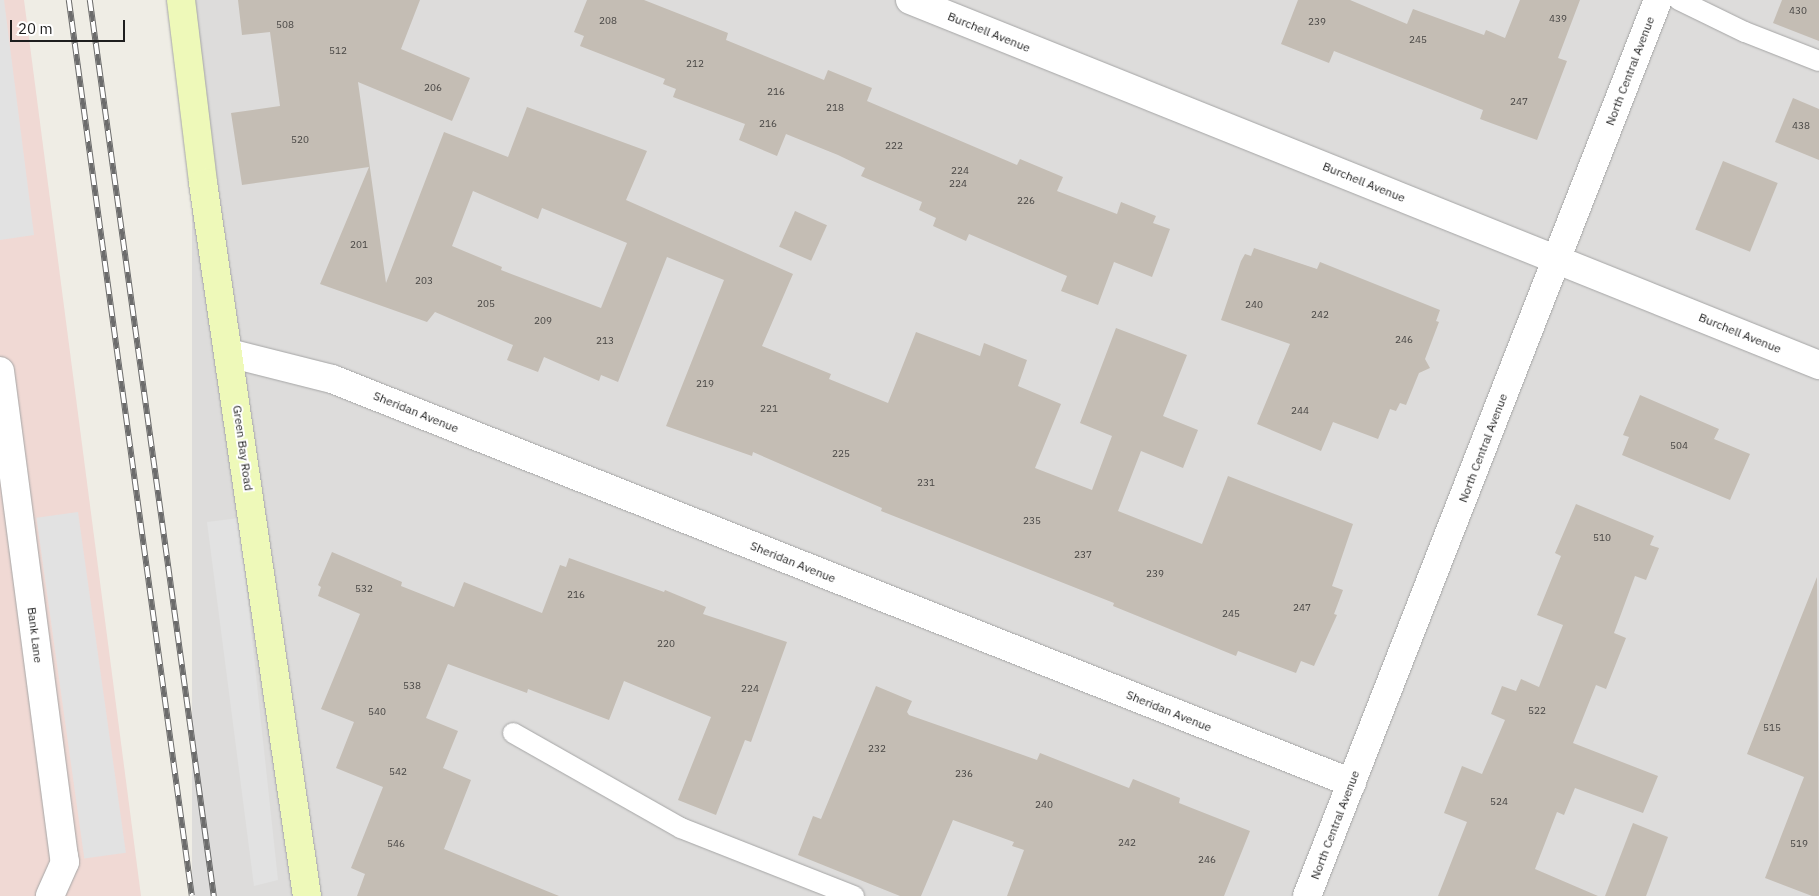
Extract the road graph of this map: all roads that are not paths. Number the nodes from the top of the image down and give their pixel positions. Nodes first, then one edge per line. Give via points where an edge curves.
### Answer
1 (181, 0) edge
2 (910, 0) edge
3 (1658, 0) edge
4 (1679, 0) edge
5 (1819, 61) edge
6 (1557, 259) junction
7 (229, 353) junction
8 (1819, 364) edge
9 (0, 371) edge
10 (513, 733) dead end
11 (1352, 783) junction
12 (50, 896) edge
13 (307, 896) edge
14 (854, 896) edge
15 (1307, 896) edge

1 - 7 street, Green Bay Road via 202,183
2 - 6 street, Burchell Avenue
3 - 6 street, North Central Avenue
4 - 5 lane via 1745,32
6 - 8 street, Burchell Avenue
6 - 11 street, North Central Avenue
7 - 11 street, Sheridan Avenue via 332,379
7 - 13 street, Green Bay Road
9 - 12 street, Bank Lane via 64,856
10 - 14 lane via 681,828
11 - 15 street, North Central Avenue

